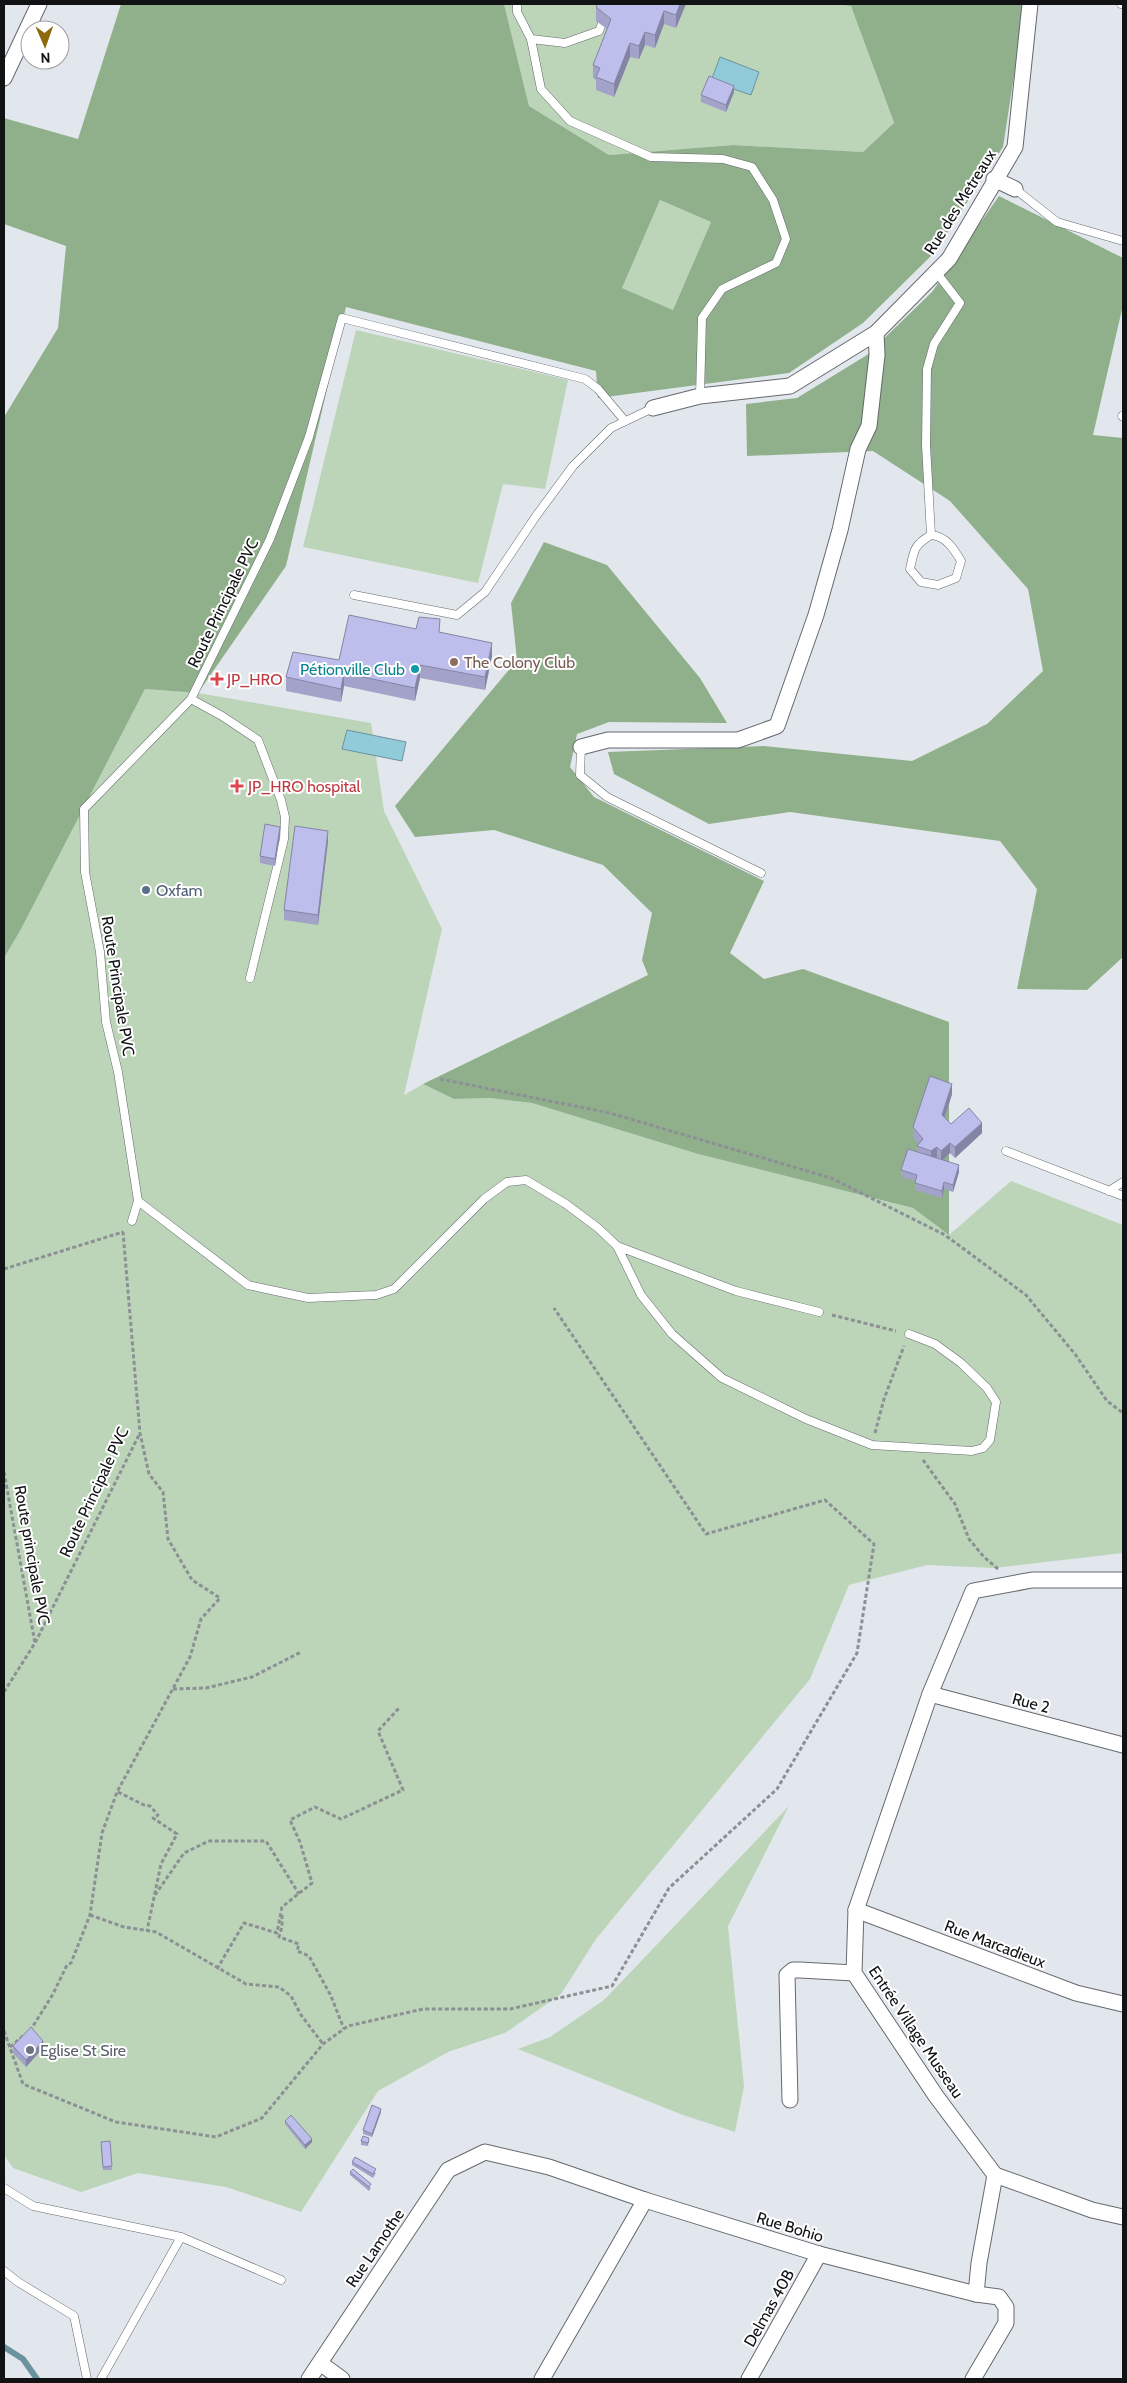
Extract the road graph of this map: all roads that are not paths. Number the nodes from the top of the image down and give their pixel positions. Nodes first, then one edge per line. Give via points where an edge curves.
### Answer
1 (38, 4) edge
2 (517, 4) edge
3 (608, 4) edge
4 (1030, 4) edge
5 (531, 39) junction
6 (4, 78) edge
7 (994, 179) junction
8 (1015, 189) joint
9 (1123, 241) edge
10 (936, 272) junction
11 (876, 333) junction
12 (700, 396) junction
13 (652, 408) joint
14 (625, 421) junction
15 (931, 535) junction
16 (354, 594) dead end
17 (191, 699) junction
18 (581, 747) joint
19 (761, 873) dead end
20 (250, 978) dead end
21 (1006, 1151) dead end
22 (1123, 1182) edge
23 (1109, 1191) junction
24 (1123, 1196) edge
25 (138, 1201) junction
26 (132, 1221) road end
27 (617, 1246) junction
28 (819, 1312) road end
29 (908, 1334) road end
30 (1123, 1580) edge
31 (930, 1694) junction
32 (1123, 1745) edge
33 (856, 1910) junction
34 (854, 1973) junction
35 (1123, 2004) edge
36 (790, 2100) dead end
37 (485, 2152) joint
38 (995, 2175) junction
39 (4, 2188) edge
40 (645, 2200) junction
41 (1123, 2217) edge
42 (182, 2237) junction
43 (819, 2254) junction
44 (4, 2270) edge
45 (281, 2280) dead end
46 (976, 2294) junction
47 (320, 2363) junction
48 (87, 2379) edge
49 (101, 2379) edge
50 (308, 2379) edge
51 (342, 2379) edge
52 (542, 2379) edge
53 (749, 2379) edge
54 (973, 2379) edge

1 - 6 street
2 - 5 lane via 517,12
3 - 5 lane via 599,31 565,43
4 - 7 street, Rue des Metreaux via 1014,147
5 - 12 lane via 541,89 570,121 651,157 723,159 752,167 773,200 786,239 776,263 722,289 702,318
7 - 8 street
7 - 10 street, Rue des Metreaux via 949,259
8 - 9 lane via 1057,222
10 - 11 street, Rue des Metreaux
10 - 15 lane via 960,302 934,344 926,370
11 - 12 street, Rue des Metreaux via 790,386
11 - 18 street via 877,355 869,426 858,450 816,615 777,726 738,740 608,740
12 - 13 street, Rue des Metreaux
13 - 14 lane
14 - 16 lane via 611,428 573,466 485,592 456,615
14 - 17 lane, Route Principale PVC via 598,388 585,379 342,318 308,437 270,539
15 - 15 lane via 920,541 914,550 910,569 921,582 938,585 956,578 961,561 952,546
17 - 20 lane via 258,740 285,817 284,839
17 - 25 lane, Route Principale PVC via 84,809 85,872 100,952 106,1022 118,1072
18 - 19 lane via 580,775 607,797
21 - 23 lane
22 - 23 lane
23 - 24 lane
25 - 26 lane, Route Principale PVC
25 - 27 lane via 248,1285 308,1298 376,1295 394,1289 484,1199 507,1182 526,1180 566,1204
27 - 28 lane via 736,1291
27 - 29 lane via 641,1295 672,1334 722,1378 806,1419 872,1445 983,1448 990,1440 996,1407 987,1388 935,1344
30 - 31 street, Entrée Village Musseau via 1032,1580 973,1591
31 - 32 street, Rue 2
31 - 33 street, Entrée Village Musseau
33 - 34 street, Entrée Village Musseau
33 - 35 street, Rue Marcadieux via 1076,1992
34 - 36 street via 793,1970 787,1975
34 - 38 street, Entrée Village Musseau via 936,2096
37 - 40 street, Rue Bohio via 550,2167
37 - 47 street, Rue Lamothe via 448,2170
38 - 41 street via 1092,2210
38 - 46 street
39 - 42 lane via 33,2206
40 - 43 street, Rue Bohio
40 - 52 street
42 - 45 lane
42 - 49 lane
43 - 46 street, Rue Bohio
43 - 53 street, Delmas 40B
44 - 48 lane via 74,2316
46 - 54 street, Rue Bohio via 999,2298 1006,2307 1006,2323
47 - 50 street, Rue Lamothe
47 - 51 street

